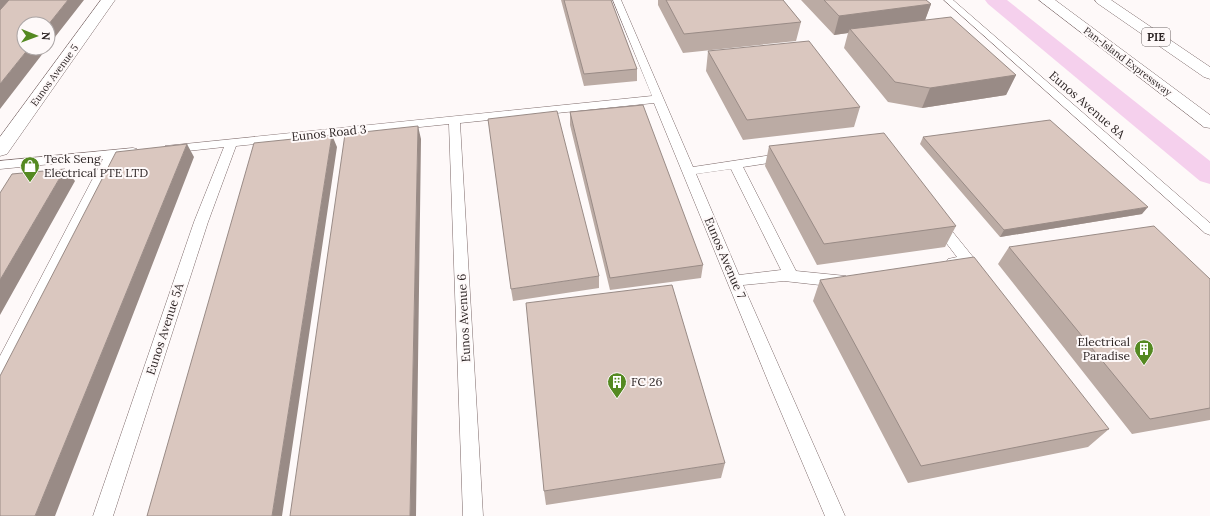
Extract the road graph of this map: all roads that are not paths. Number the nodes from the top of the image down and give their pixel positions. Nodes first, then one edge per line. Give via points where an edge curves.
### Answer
1 (108, 0) edge
2 (617, 0) edge
3 (948, 0) edge
4 (1046, 0) edge
5 (1102, 0) edge
6 (1210, 74) edge
7 (658, 99) junction
8 (454, 119) junction
9 (1210, 123) edge
10 (231, 144) junction
11 (0, 150) edge
12 (111, 154) junction
13 (796, 156) edge
14 (735, 164) junction
15 (0, 165) edge
16 (688, 171) junction
17 (930, 212) edge
18 (1210, 230) edge
19 (938, 266) edge
20 (791, 276) junction
21 (855, 278) edge
22 (734, 281) junction
23 (0, 372) edge
24 (103, 516) edge
25 (473, 516) edge
26 (835, 516) edge

1 - 11 main road, Eunos Avenue 5
2 - 7 lane, Eunos Avenue 7
3 - 18 lane, Eunos Avenue 8A
4 - 9 main road, Pan-Island Expressway
5 - 6 main road, PIE
7 - 8 lane, Eunos Road 3
7 - 16 lane, Eunos Avenue 7
8 - 10 lane, Eunos Road 3
8 - 25 lane, Eunos Avenue 6
10 - 12 lane, Eunos Road 3
10 - 24 lane, Eunos Avenue 5A via 201,222
12 - 15 lane, Eunos Road 3
12 - 23 lane
13 - 14 lane
14 - 16 lane
14 - 20 lane
16 - 22 lane, Eunos Avenue 7
17 - 19 lane via 968,261
20 - 21 lane via 832,281
20 - 22 lane via 768,276
22 - 26 lane, Eunos Avenue 7

